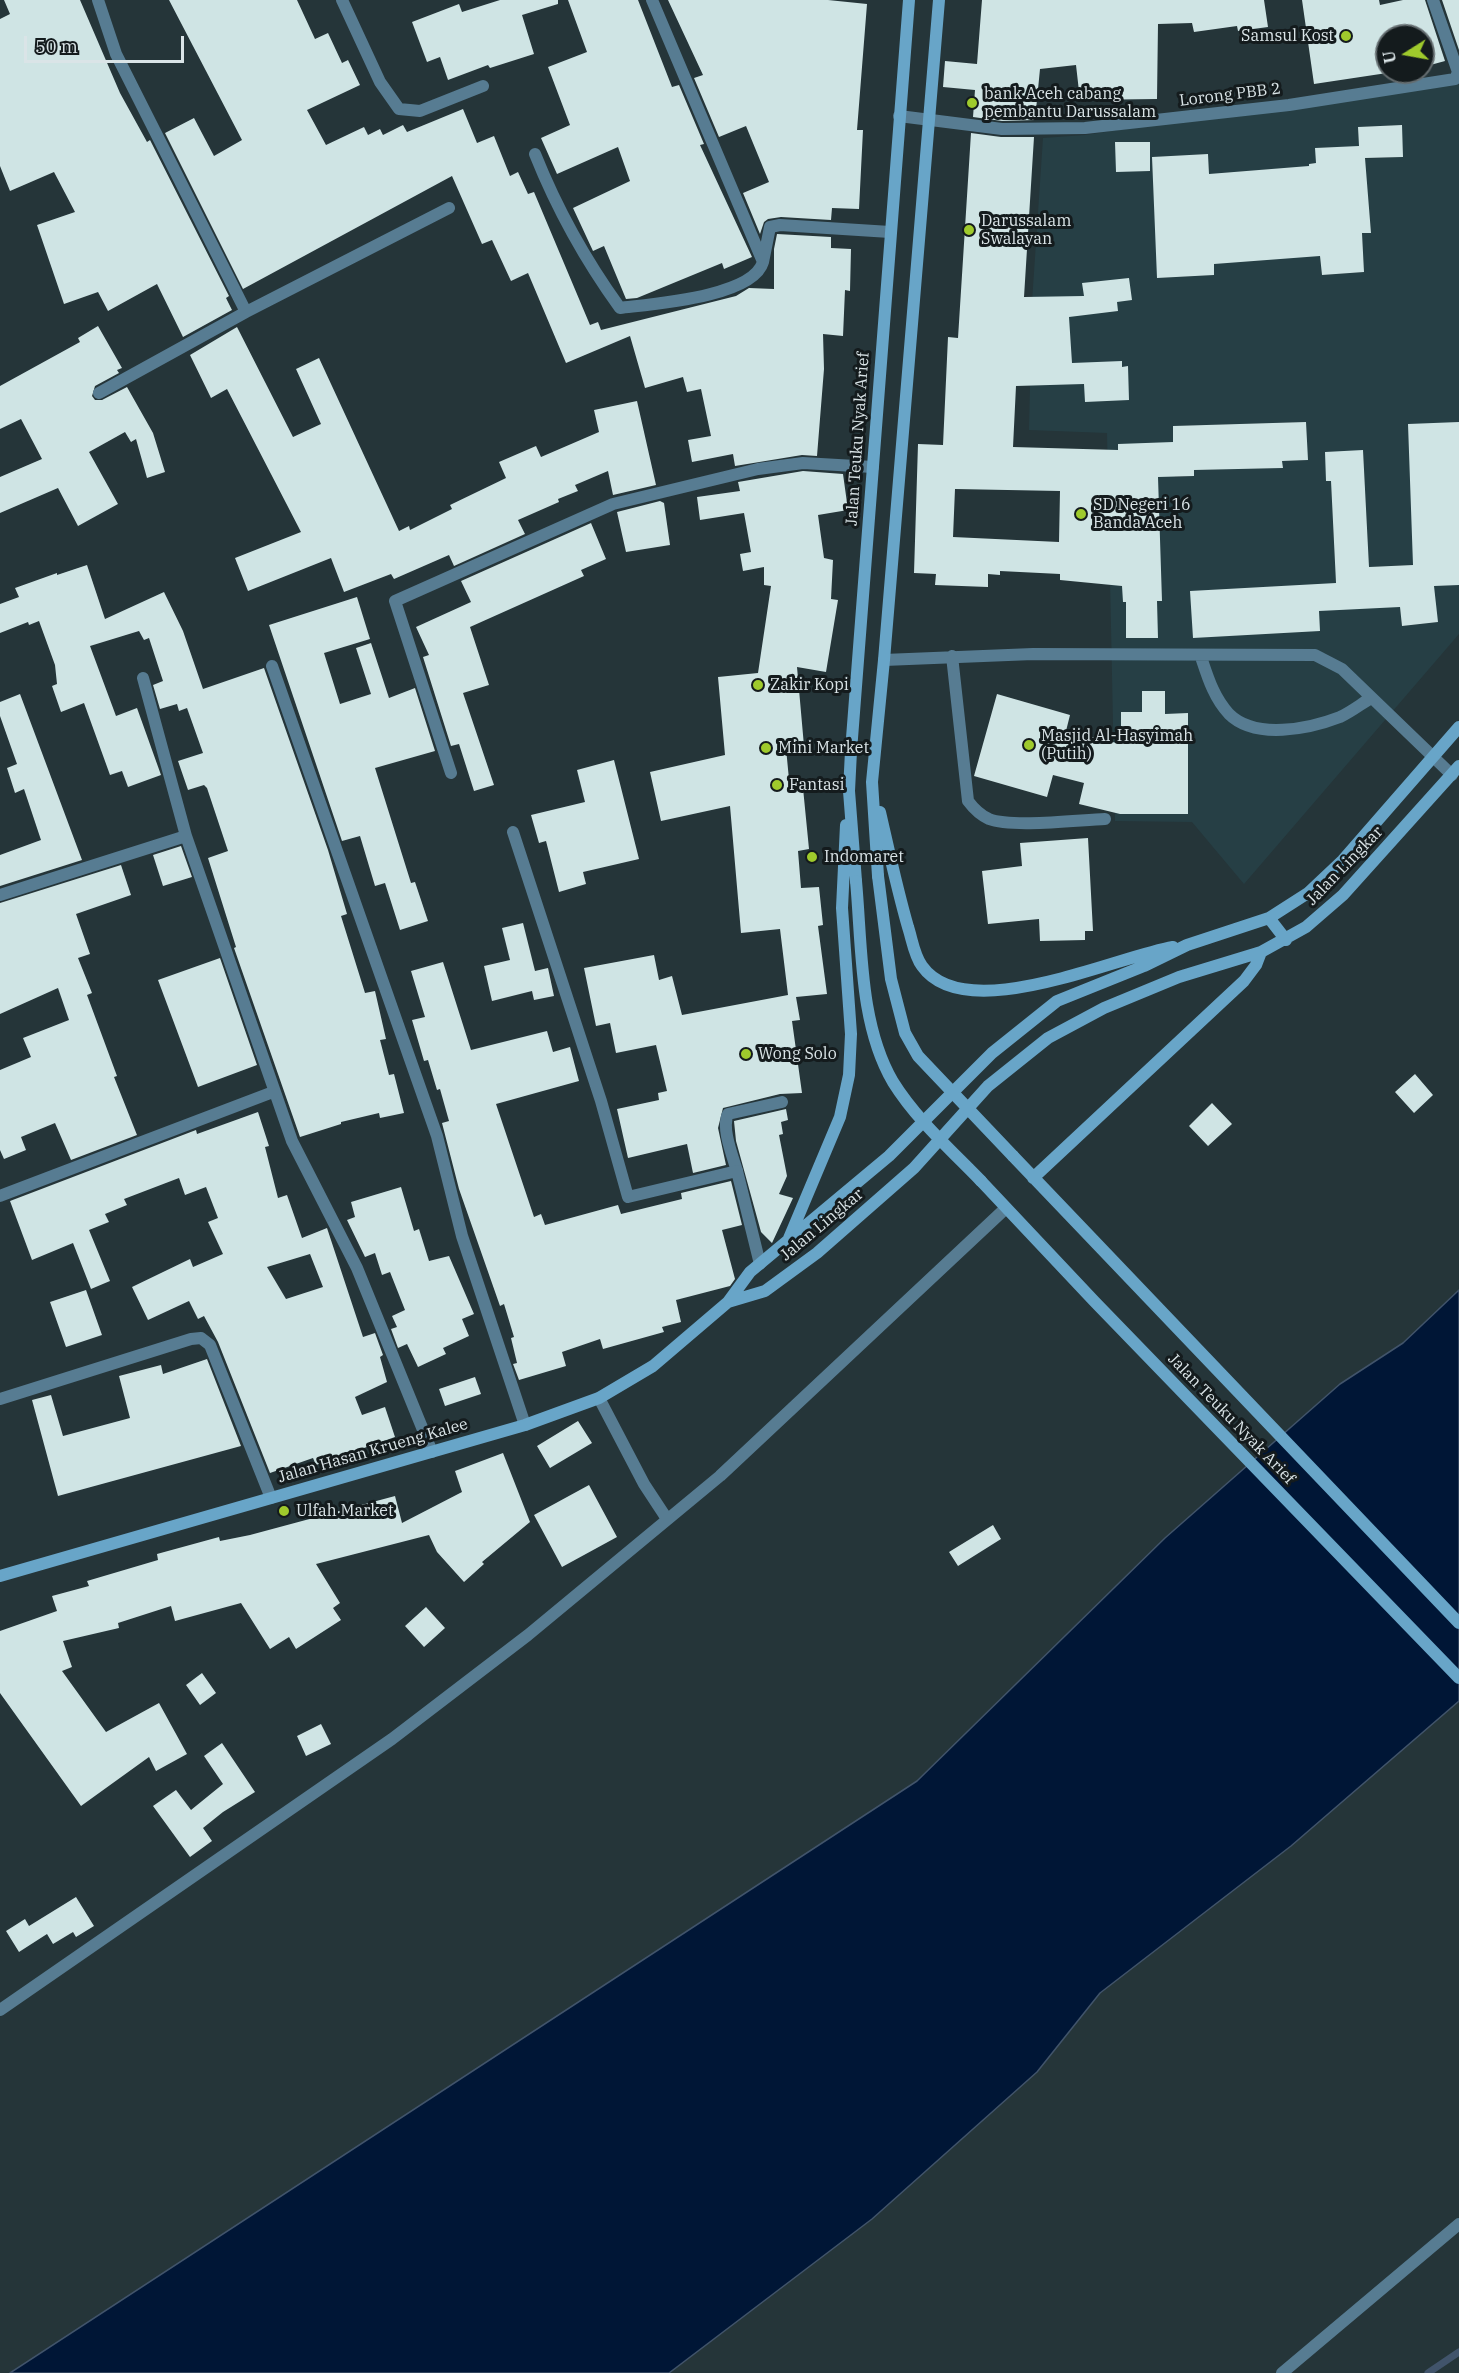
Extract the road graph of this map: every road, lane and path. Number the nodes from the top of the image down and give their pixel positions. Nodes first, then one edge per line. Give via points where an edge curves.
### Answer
1 (98, 0) edge
2 (342, 0) edge
3 (652, 0) edge
4 (909, 0) edge
5 (939, 0) edge
6 (1432, 0) edge
7 (1458, 72) edge
8 (483, 86) dead end
9 (899, 116) junction
10 (928, 121) junction
11 (536, 154) dead end
12 (449, 208) dead end
13 (890, 232) junction
14 (763, 262) junction
15 (246, 312) junction
16 (99, 393) dead end
17 (873, 467) junction
18 (952, 656) junction
19 (1201, 657) junction
20 (884, 660) junction
21 (272, 666) dead end
22 (143, 678) dead end
23 (1371, 698) junction
24 (1459, 727) edge
25 (1433, 757) junction
26 (1456, 770) edge
27 (451, 773) dead end
28 (872, 782) junction
29 (849, 791) junction
30 (1105, 819) dead end
31 (513, 832) dead end
32 (186, 836) junction
33 (0, 895) edge
34 (1269, 918) junction
35 (1287, 940) junction
36 (1187, 945) junction
37 (1261, 952) junction
38 (273, 1092) junction
39 (782, 1102) dead end
40 (737, 1171) junction
41 (1033, 1178) junction
42 (0, 1196) edge
43 (1006, 1208) junction
44 (786, 1244) junction
45 (760, 1264) junction
46 (728, 1302) junction
47 (599, 1398) junction
48 (0, 1399) edge
49 (525, 1425) junction
50 (432, 1452) junction
51 (271, 1498) junction
52 (667, 1520) junction
53 (0, 1576) edge
54 (1459, 1623) edge
55 (1459, 1678) edge
56 (0, 2010) edge
57 (1459, 2224) edge
58 (1282, 2373) edge

1 - 15 street via 116,54
2 - 8 street via 380,82 399,108 420,111
3 - 14 street
4 - 9 main road, Jalan Teuku Nyak Arief
5 - 10 main road
6 - 7 street
7 - 10 street, Lorong PBB 2 via 1455,78 1289,105 1085,128 1002,129
9 - 10 street
9 - 13 main road, Jalan Teuku Nyak Arief
10 - 20 main road
11 - 14 street via 566,221 620,308 674,302 740,285 760,271
12 - 15 street
13 - 14 street via 770,227
13 - 17 main road, Jalan Teuku Nyak Arief
15 - 16 street
17 - 27 street via 803,463 758,469 613,504 395,601
17 - 29 main road, Jalan Teuku Nyak Arief
18 - 19 street
18 - 20 street
18 - 30 street via 968,801 973,808 1000,822
19 - 23 street via 1315,655 1341,669
19 - 23 street via 1213,692 1229,714 1243,725 1261,730 1323,722 1342,716
20 - 28 main road
21 - 49 street via 437,1136 462,1236
22 - 32 street
23 - 25 street
24 - 25 main road, Jalan Lingkar
25 - 26 street
25 - 34 main road, Jalan Lingkar via 1322,882
26 - 35 main road, Jalan Lingkar via 1331,907
28 - 36 main road via 914,948 920,964 945,985 984,990 1035,984
28 - 41 main road, Jalan Teuku Nyak Arief, bridge via 878,876 891,979 905,1033 918,1056
29 - 43 main road, Jalan Teuku Nyak Arief, bridge via 872,1023 892,1080 921,1119
29 - 44 main road via 842,870 851,1034 849,1075 840,1117
31 - 40 street via 601,1101 628,1197
32 - 33 street
32 - 38 street
34 - 35 main road
34 - 36 main road, Jalan Lingkar
35 - 37 main road, Jalan Lingkar
36 - 44 main road, Jalan Lingkar via 1057,1001 992,1053 889,1156
37 - 41 main road via 1244,981
37 - 46 main road, Jalan Lingkar via 1179,977 1104,1008 1048,1038 988,1086 914,1168 817,1253 765,1291
38 - 42 street
38 - 50 street via 301,1163 336,1222 357,1268
39 - 40 street via 728,1114
40 - 45 street
41 - 54 main road, Jalan Teuku Nyak Arief
43 - 52 street via 781,1421
43 - 55 main road, Jalan Teuku Nyak Arief
44 - 45 main road, Jalan Lingkar
45 - 46 main road, Jalan Lingkar
46 - 47 main road, Jalan Hasan Krueng Kalee via 653,1366
47 - 49 main road, Jalan Hasan Krueng Kalee
47 - 52 street
48 - 51 street via 201,1338 210,1345
49 - 50 main road, Jalan Hasan Krueng Kalee
50 - 51 main road, Jalan Hasan Krueng Kalee
51 - 53 main road, Jalan Hasan Krueng Kalee
52 - 56 street via 519,1642 401,1732
57 - 58 street

